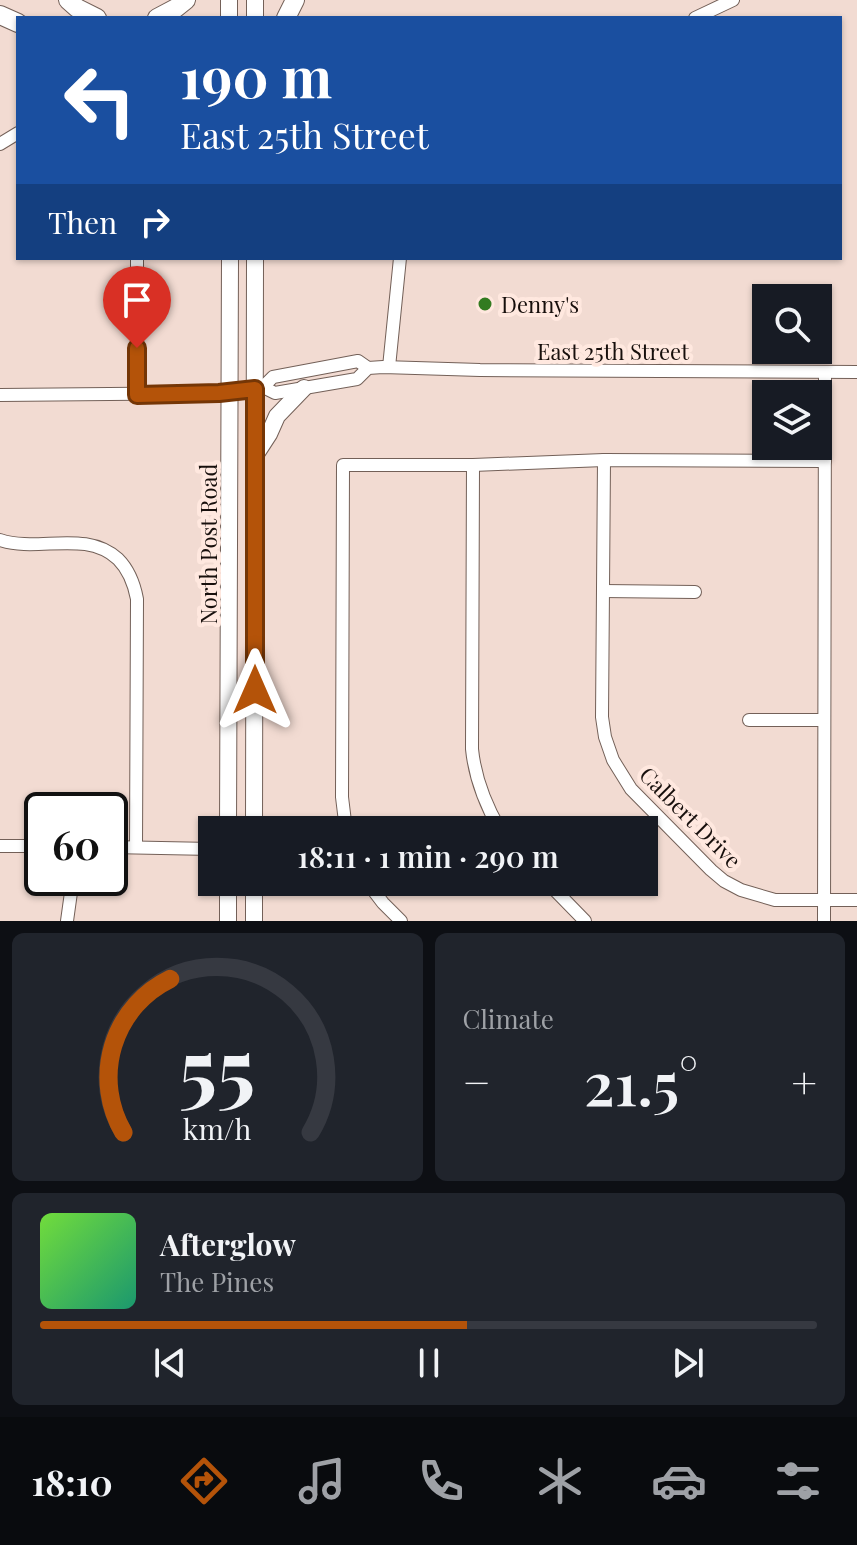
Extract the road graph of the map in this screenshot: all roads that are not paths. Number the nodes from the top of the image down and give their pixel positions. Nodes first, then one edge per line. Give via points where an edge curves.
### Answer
1 (68, 0) edge
2 (186, 0) edge
3 (733, 0) edge
4 (93, 16) edge
5 (161, 16) edge
6 (699, 16) edge
7 (137, 260) edge
8 (230, 260) edge
9 (255, 260) edge
10 (400, 260) edge
11 (389, 367) junction
12 (368, 368) junction
13 (857, 372) edge
14 (825, 373) junction
15 (259, 388) junction
16 (304, 388) junction
17 (230, 392) junction
18 (0, 395) edge
19 (137, 395) junction
20 (255, 455) junction
21 (604, 460) junction
22 (825, 461) junction
23 (473, 465) junction
24 (0, 540) edge
25 (603, 591) junction
26 (695, 592) dead end
27 (749, 720) dead end
28 (824, 720) junction
29 (228, 816) edge
30 (254, 816) edge
31 (344, 816) edge
32 (493, 816) edge
33 (0, 846) edge
34 (24, 846) edge
35 (128, 847) edge
36 (136, 847) junction
37 (198, 849) edge
38 (70, 896) edge
39 (228, 896) edge
40 (254, 896) edge
41 (378, 896) edge
42 (561, 896) edge
43 (824, 900) junction
44 (857, 900) edge
45 (67, 921) edge
46 (228, 921) edge
47 (254, 921) edge
48 (401, 921) edge
49 (585, 921) edge
50 (824, 921) edge

1 - 4 highway
2 - 5 highway
3 - 6 street
7 - 19 street
8 - 17 main road, North Post Road
9 - 15 main road
10 - 11 street
11 - 12 street, East 25th Street
11 - 14 street, East 25th Street
12 - 15 street, East 25th Street via 358,361 273,377
12 - 16 street, East 25th Street via 357,379
13 - 14 street, East 25th Street
14 - 22 street
15 - 16 street, East 25th Street via 275,393
15 - 17 street, East 25th Street
15 - 20 main road
16 - 20 main road via 277,416
17 - 19 street, East 25th Street
17 - 29 main road, North Post Road
18 - 19 street, East 25th Street
20 - 30 main road
21 - 22 street
21 - 23 street
21 - 25 street, Calbert Drive
22 - 28 street
23 - 31 street via 343,465
23 - 32 street via 473,755
24 - 36 street via 96,546 121,563 132,580 137,599
25 - 26 street
25 - 43 street, Calbert Drive via 605,737 631,789 724,881 775,900
27 - 28 street
28 - 43 street
33 - 34 street
35 - 36 street
36 - 37 street
38 - 45 street
39 - 46 main road
40 - 47 main road
41 - 48 street
42 - 49 street
43 - 44 street, Calbert Drive
43 - 50 street

